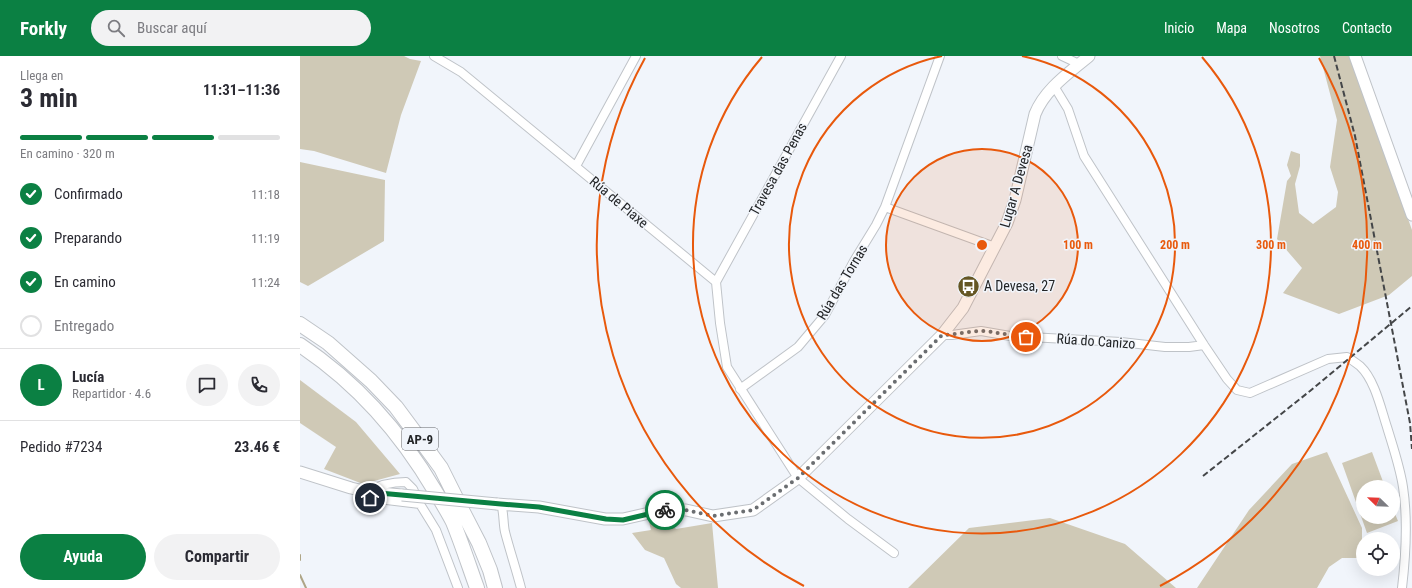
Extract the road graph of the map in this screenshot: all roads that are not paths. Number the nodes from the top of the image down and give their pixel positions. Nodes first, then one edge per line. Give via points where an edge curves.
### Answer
1 (434, 56) edge
2 (636, 56) edge
3 (841, 56) edge
4 (940, 56) edge
5 (1062, 56) edge
6 (1089, 56) edge
7 (1355, 56) edge
8 (1079, 64) junction
9 (1054, 86) junction
10 (576, 166) junction
11 (885, 207) junction
12 (1412, 215) edge
13 (995, 248) junction
14 (716, 282) junction
15 (300, 324) edge
16 (942, 335) junction
17 (300, 345) edge
18 (1204, 345) junction
19 (740, 389) junction
20 (300, 472) edge
21 (798, 478) junction
22 (368, 492) junction
23 (420, 504) junction
24 (499, 504) junction
25 (894, 553) dead end
26 (458, 588) edge
27 (477, 588) edge
28 (496, 588) edge
29 (522, 588) edge
30 (1402, 588) edge

1 - 10 street, Rúa de Piaxe via 461,72
2 - 10 street
3 - 14 street, Travesa das Penas
4 - 11 street, Rúa das Tornas
5 - 8 street
6 - 8 street, Lugar A Devesa
7 - 12 street
8 - 9 street, Lugar A Devesa
9 - 13 street, Lugar A Devesa via 1035,114 1012,208
9 - 18 street via 1068,109 1084,156
10 - 14 street, Rúa de Piaxe
11 - 13 street
11 - 19 street, Rúa das Tornas via 824,315 798,347
13 - 16 street, Lugar A Devesa via 963,308
14 - 19 street via 727,367
15 - 28 highway, AP-9 via 328,343 372,381 396,407 441,468 479,543
16 - 18 street, Rúa do Canizo via 981,331 1010,336 1165,347
16 - 21 street, Lugar A Devesa
17 - 27 highway, AP-9 via 318,357 358,392 386,421 421,468 453,522
18 - 30 street via 1237,390 1250,393 1328,359 1348,357 1361,367 1372,383 1380,405 1396,454 1403,487 1406,558
19 - 21 street
20 - 22 street, Lugar A Devesa
21 - 24 street, Lugar A Devesa via 753,510 713,516 686,510 663,510 623,520 539,507
21 - 25 street
22 - 23 street via 370,498
22 - 23 street via 391,482 406,482 413,489
22 - 24 street, Lugar A Devesa, bridge
23 - 26 street via 436,530
24 - 29 street via 503,510 505,533

